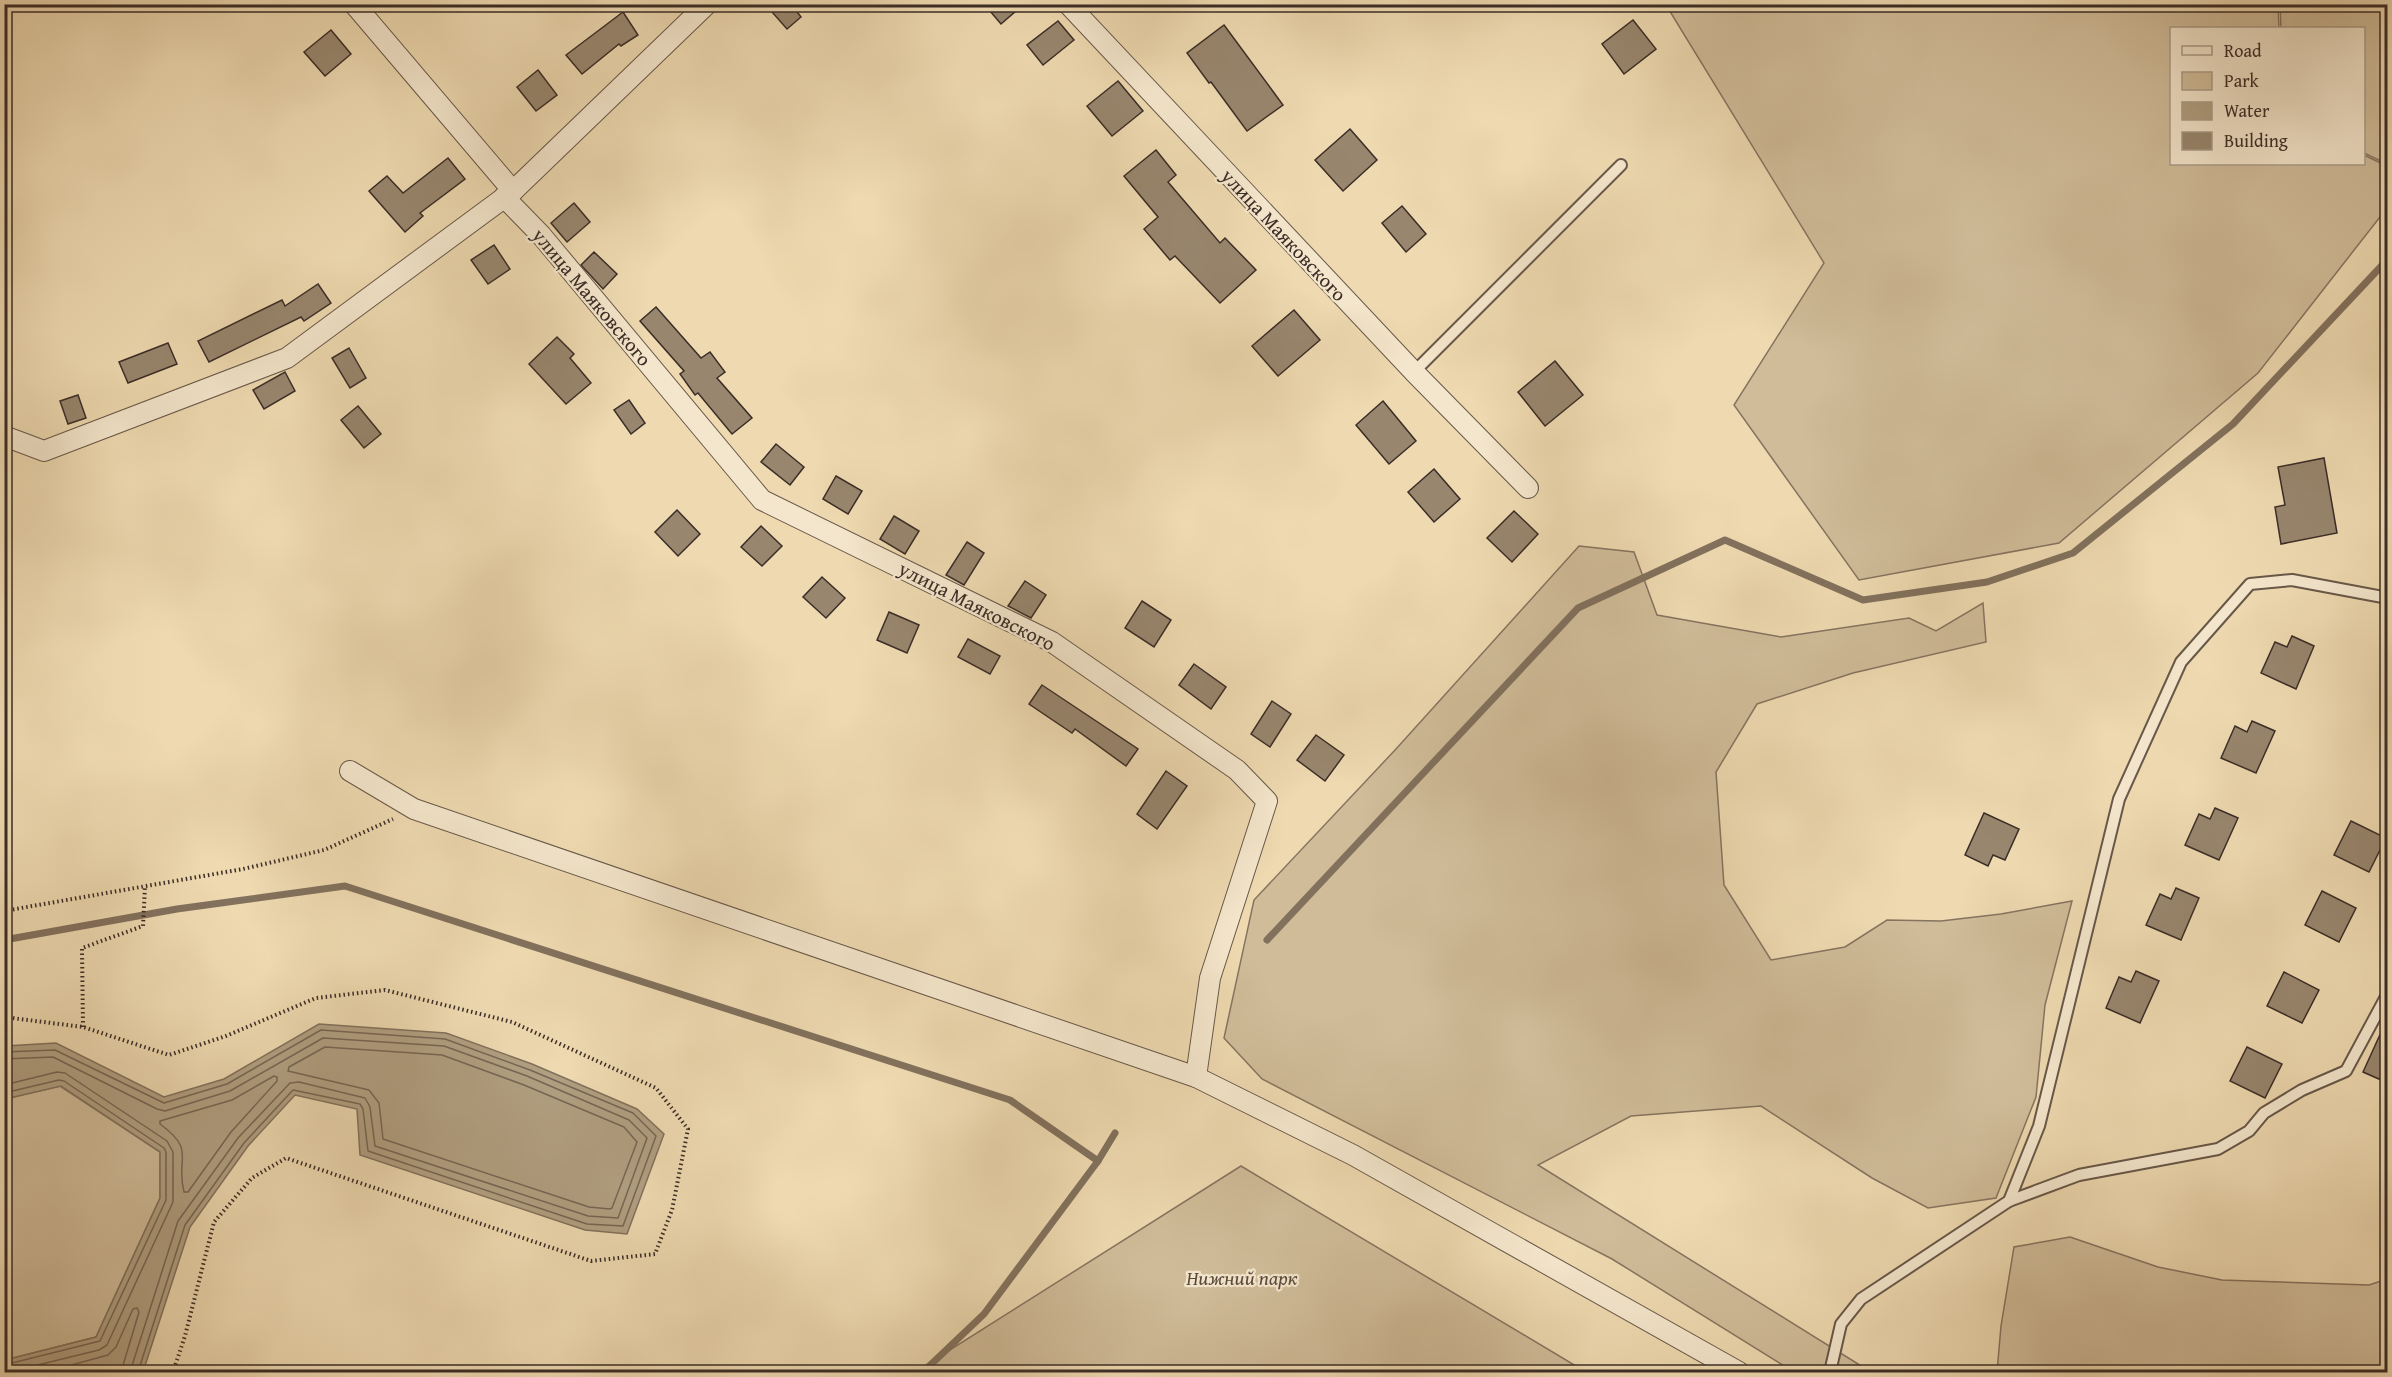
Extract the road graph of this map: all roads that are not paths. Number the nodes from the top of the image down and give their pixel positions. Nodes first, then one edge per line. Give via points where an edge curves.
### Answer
1 (354, 4) edge
2 (706, 4) edge
3 (1068, 4) edge
4 (1621, 165) dead end
5 (508, 194) junction
6 (1414, 372) junction
7 (5, 439) edge
8 (1528, 488) dead end
9 (2388, 598) edge
10 (350, 771) dead end
11 (2388, 993) edge
12 (1196, 1077) junction
13 (2009, 1201) junction
14 (1740, 1372) edge
15 (1830, 1372) edge

1 - 5 street, улица Маяковского
2 - 5 street
3 - 6 street, улица Маяковского
4 - 6 lane
5 - 7 street via 287,358 44,451
5 - 12 street, улица Маяковского via 762,500 1052,642 1237,770 1267,801 1210,978
6 - 8 street, улица Маяковского
9 - 13 lane via 2292,580 2250,584 2181,662 2119,799 2039,1126
10 - 12 street via 414,809
11 - 13 lane via 2346,1071 2302,1090 2264,1113 2249,1131 2218,1149 2079,1174
12 - 14 street via 1353,1155
13 - 15 lane via 1861,1299 1841,1324

